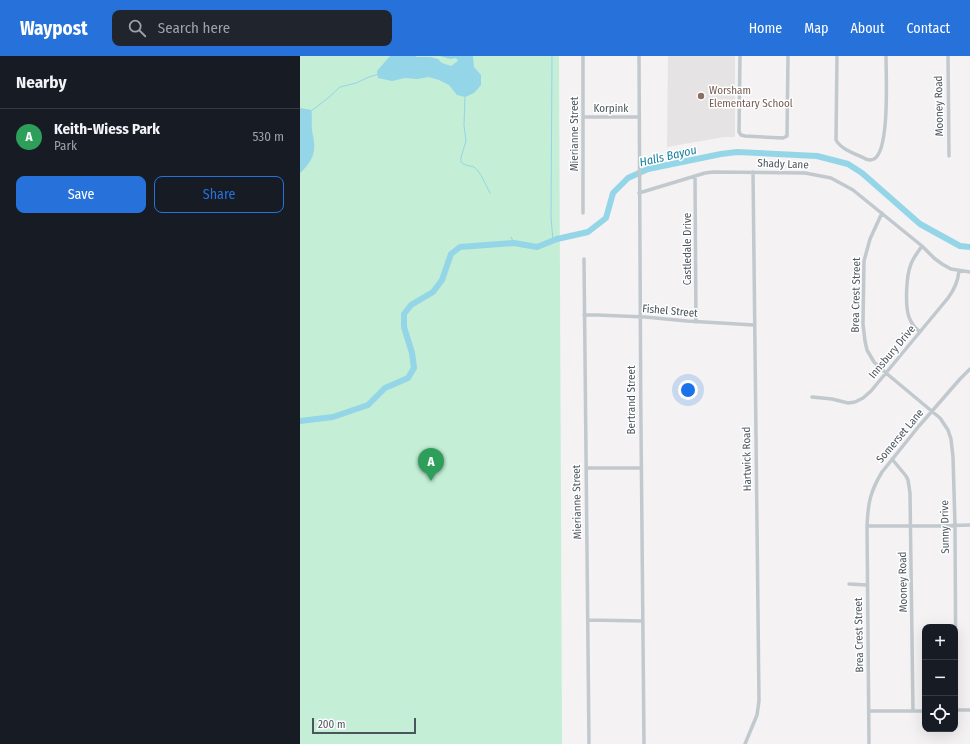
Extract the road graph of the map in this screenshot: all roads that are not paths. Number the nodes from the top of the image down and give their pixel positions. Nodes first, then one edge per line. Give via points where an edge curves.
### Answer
1 (583, 56) edge
2 (639, 56) edge
3 (740, 56) edge
4 (788, 56) edge
5 (837, 56) edge
6 (886, 56) edge
7 (948, 56) edge
8 (583, 117) junction
9 (639, 117) junction
10 (949, 156) dead end
11 (753, 172) junction
12 (695, 176) junction
13 (639, 191) junction
14 (583, 213) dead end
15 (882, 213) junction
16 (922, 246) junction
17 (584, 259) dead end
18 (959, 271) junction
19 (970, 272) edge
20 (584, 315) junction
21 (640, 317) junction
22 (696, 322) junction
23 (754, 324) junction
24 (920, 332) junction
25 (970, 369) edge
26 (886, 373) junction
27 (812, 397) dead end
28 (932, 411) junction
29 (892, 459) junction
30 (586, 468) junction
31 (641, 468) junction
32 (970, 524) edge
33 (955, 525) junction
34 (867, 526) junction
35 (911, 526) junction
36 (849, 584) dead end
37 (867, 585) junction
38 (588, 620) junction
39 (643, 621) junction
40 (955, 696) edge
41 (958, 710) edge
42 (970, 710) edge
43 (869, 711) junction
44 (913, 711) junction
45 (922, 711) edge
46 (589, 744) edge
47 (644, 744) edge
48 (745, 744) edge
49 (869, 744) edge

1 - 8 street, Mierianne Street
2 - 9 street, Bertrand Street
3 - 4 street via 741,135 783,138 788,136
5 - 6 street via 837,142 840,146 873,160 880,152 885,133
7 - 10 street, Mooney Road
8 - 9 street, Korpink
8 - 14 street, Mierianne Street
9 - 13 street, Bertrand Street
11 - 12 street, Shady Lane via 713,172
11 - 15 street, Shady Lane via 805,173 831,178 853,190
11 - 23 street, Hartwick Road
12 - 13 street, Shady Lane
12 - 22 street, Castledale Drive
13 - 21 street, Bertrand Street
15 - 16 street, Shady Lane
15 - 26 street, Brea Crest Street via 865,256 863,324 867,350 874,362
16 - 18 street, Shady Lane via 942,264
16 - 24 street via 911,264 907,290 909,318
17 - 20 street, Mierianne Street
18 - 19 street, Shady Lane
18 - 24 street, Innsbury Drive via 953,291
20 - 21 street, Fishel Street
20 - 30 street, Mierianne Street
21 - 22 street, Fishel Street
21 - 31 street, Bertrand Street
22 - 23 street, Fishel Street
23 - 48 street, Hartwick Road via 759,701 757,715
24 - 26 street, Innsbury Drive
25 - 28 street, Somerset Lane
26 - 27 street, Innsbury Drive via 868,394 855,402
26 - 28 street, Sunny Drive
28 - 29 street, Somerset Lane
28 - 33 street, Sunny Drive via 944,424 951,438
29 - 34 street, Somerset Lane via 873,489 868,506
29 - 35 street, Mooney Road via 908,480
30 - 31 street
30 - 38 street, Mierianne Street
31 - 39 street, Bertrand Street
32 - 33 street
33 - 35 street
33 - 40 street, Sunny Drive
34 - 35 street
34 - 37 street, Brea Crest Street
35 - 44 street, Mooney Road
36 - 37 street
37 - 43 street, Brea Crest Street
38 - 39 street
38 - 46 street, Mierianne Street
39 - 47 street, Bertrand Street
41 - 42 street
43 - 44 street
43 - 49 street, Brea Crest Street
44 - 45 street

